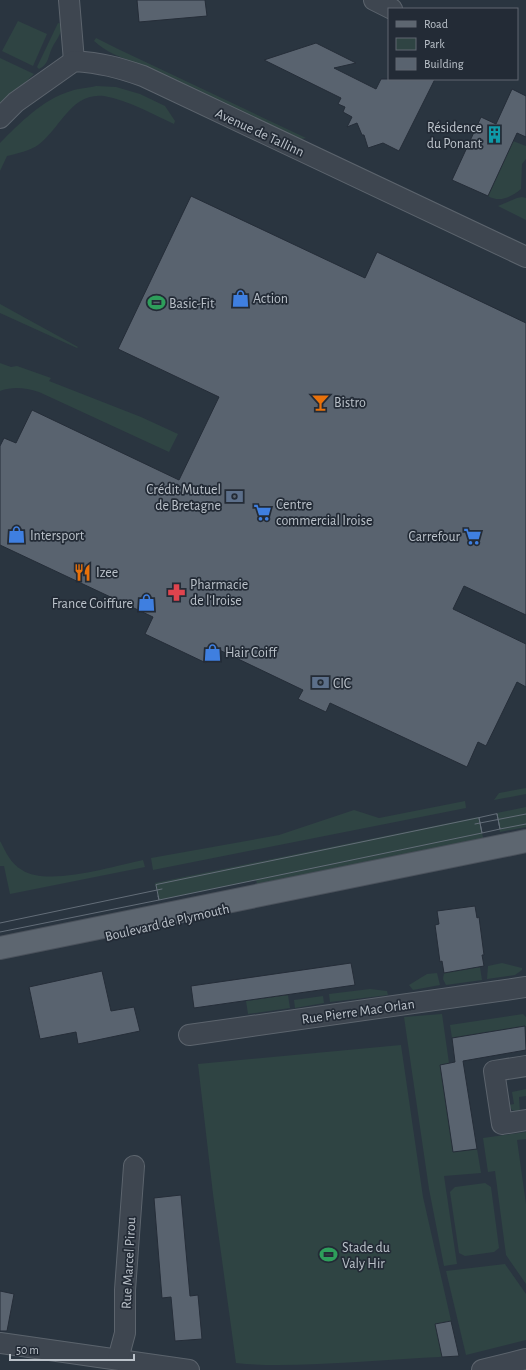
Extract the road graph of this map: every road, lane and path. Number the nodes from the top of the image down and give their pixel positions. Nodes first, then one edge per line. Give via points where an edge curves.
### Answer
1 (69, 0) edge
2 (74, 61) junction
3 (0, 118) edge
4 (526, 257) edge
5 (526, 841) edge
6 (333, 880) junction
7 (0, 948) edge
8 (0, 960) edge
9 (526, 987) edge
10 (190, 1035) dead end
11 (526, 1066) edge
12 (526, 1120) edge
13 (134, 1166) dead end
14 (0, 1342) edge
15 (118, 1359) junction
16 (526, 1359) edge
17 (189, 1370) edge
18 (482, 1370) edge

1 - 2 street
2 - 3 street via 16,102
2 - 4 street, Avenue de Tallinn via 101,63 143,76
5 - 6 main road, Boulevard de Plymouth
6 - 7 main road, Boulevard de Plymouth
6 - 8 main road, Boulevard de Plymouth via 179,921
9 - 10 street, Rue Pierre Mac Orlan
11 - 12 street via 494,1071 502,1124
13 - 15 street, Rue Marcel Pirou via 124,1290 125,1333
14 - 15 street
15 - 17 street
16 - 18 street

